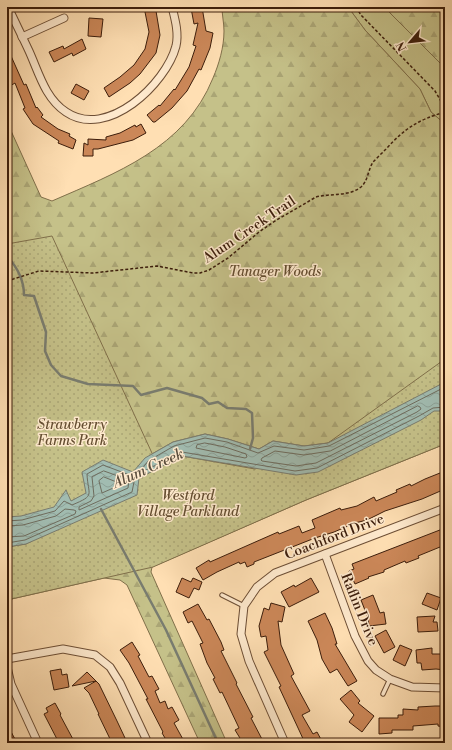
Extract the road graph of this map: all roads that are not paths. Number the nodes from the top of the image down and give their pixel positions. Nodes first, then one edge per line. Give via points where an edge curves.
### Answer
1 (8, 7) edge
2 (172, 7) edge
3 (64, 18) dead end
4 (22, 37) junction
5 (445, 508) edge
6 (325, 554) junction
7 (222, 595) dead end
8 (244, 606) junction
9 (7, 659) edge
10 (7, 667) edge
11 (390, 679) junction
12 (445, 688) edge
13 (383, 694) dead end
14 (38, 743) edge
15 (148, 743) edge
16 (285, 743) edge

1 - 4 street
2 - 4 street via 176,23 176,44 169,64 149,90 113,116 89,120 73,116 55,103 46,90
3 - 4 street
5 - 6 street, Coachford Drive
6 - 8 street, Coachford Drive via 276,573 257,587
6 - 11 street, Raflin Drive via 355,636 368,661
7 - 8 lane
8 - 16 street via 241,634 248,661
9 - 15 street via 63,649 95,655 110,667 120,682
10 - 14 street via 11,684
11 - 12 street, Raflin Drive via 412,687
11 - 13 lane

